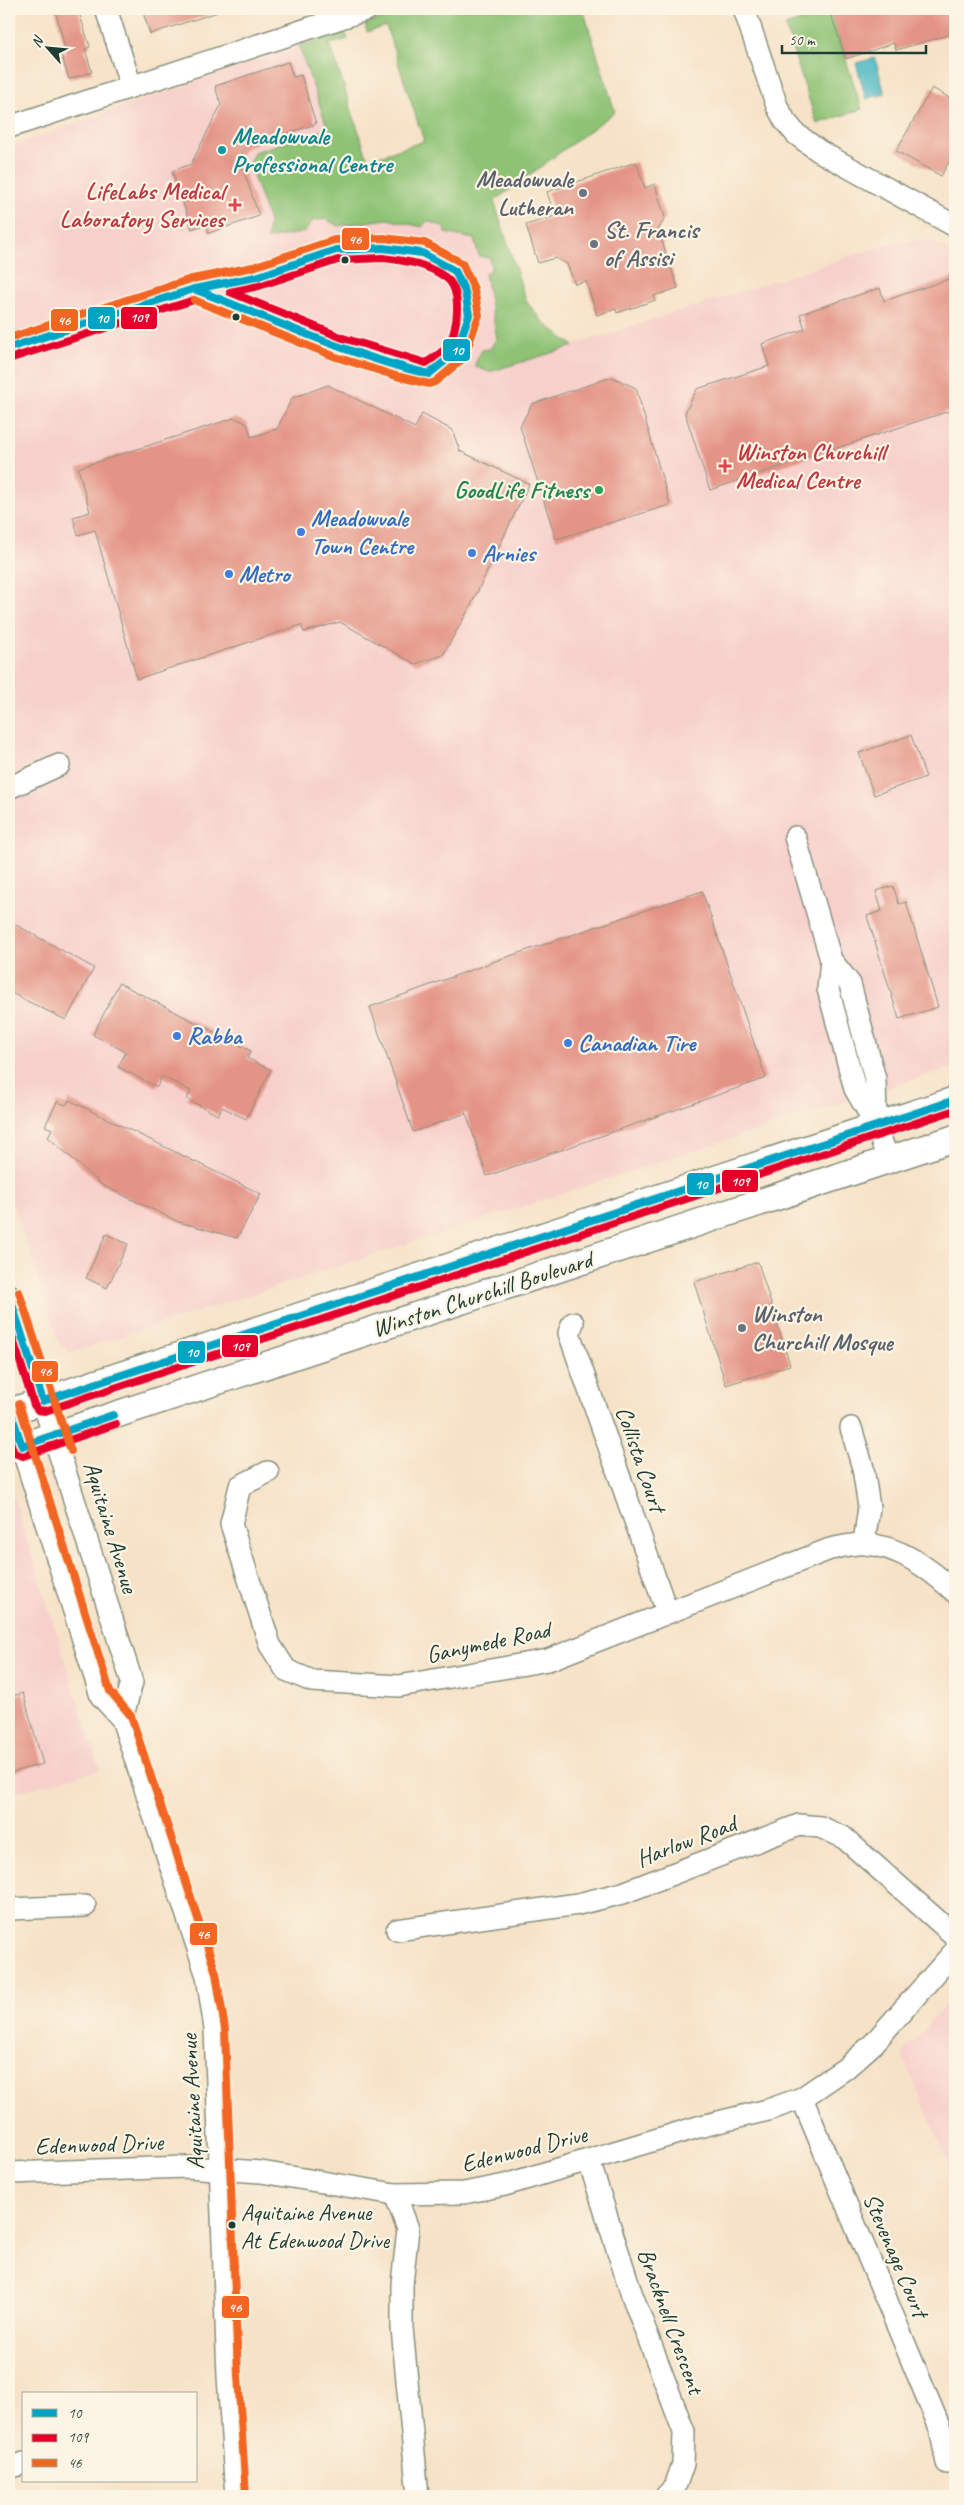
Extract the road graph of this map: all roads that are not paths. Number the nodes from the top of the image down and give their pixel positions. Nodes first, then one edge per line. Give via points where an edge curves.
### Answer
1 (106, 9) edge
2 (368, 9) edge
3 (744, 9) edge
4 (131, 86) junction
5 (9, 127) edge
6 (955, 226) edge
7 (59, 765) dead end
8 (9, 788) edge
9 (796, 837) dead end
10 (955, 1100) edge
11 (876, 1125) junction
12 (955, 1138) edge
13 (888, 1160) junction
14 (9, 1295) edge
15 (573, 1323) dead end
16 (43, 1401) junction
17 (9, 1410) edge
18 (851, 1428) dead end
19 (54, 1435) junction
20 (15, 1448) edge
21 (268, 1472) dead end
22 (864, 1544) junction
23 (955, 1592) edge
24 (667, 1612) junction
25 (122, 1719) junction
26 (85, 1906) dead end
27 (9, 1909) edge
28 (396, 1930) dead end
29 (955, 1936) edge
30 (955, 1951) edge
31 (802, 2098) junction
32 (589, 2161) junction
33 (221, 2169) junction
34 (9, 2173) edge
35 (395, 2194) junction
36 (947, 2463) dead end
37 (22, 2464) edge
38 (9, 2468) edge
39 (236, 2496) edge
40 (418, 2496) edge
41 (666, 2496) edge

1 - 4 street
2 - 4 street
3 - 6 street via 777,106 796,134 818,151
4 - 5 street
7 - 8 street
9 - 11 street via 831,960 828,990 855,1089
10 - 11 main road, Winston Churchill Boulevard
11 - 13 street
11 - 16 main road, Winston Churchill Boulevard
12 - 13 main road, Winston Churchill Boulevard
13 - 19 main road, Winston Churchill Boulevard
14 - 16 street, Aquitaine Avenue
15 - 24 street, Collista Court via 569,1333
16 - 17 main road, Winston Churchill Boulevard
16 - 19 street, Aquitaine Avenue
17 - 20 street, Aquitaine Avenue
18 - 22 street via 863,1468 869,1507
19 - 20 main road, Winston Churchill Boulevard
19 - 25 street, Aquitaine Avenue via 132,1682
20 - 25 street, Aquitaine Avenue via 101,1696
21 - 24 street, Ganymede Road via 240,1486 231,1524 270,1645 286,1670 312,1682 399,1686 548,1660
22 - 23 street, Ganymede Road via 889,1549 913,1559
22 - 24 street, Ganymede Road via 830,1549
25 - 33 street, Aquitaine Avenue via 207,1976 215,2029
26 - 27 street
28 - 29 street, Harlow Road via 578,1904 623,1893 799,1825 820,1827 843,1837
30 - 31 street, Edenwood Drive via 873,2044 846,2068
31 - 32 street, Edenwood Drive
31 - 36 street, Stevenage Court via 940,2428
32 - 35 street, Edenwood Drive via 464,2193
32 - 41 street, Bracknell Crescent via 632,2295 684,2432 683,2464 674,2487
33 - 34 street, Edenwood Drive via 186,2167
33 - 35 street, Edenwood Drive via 261,2172
33 - 39 street, Aquitaine Avenue
35 - 40 street via 408,2229 402,2284 402,2328
37 - 38 street

